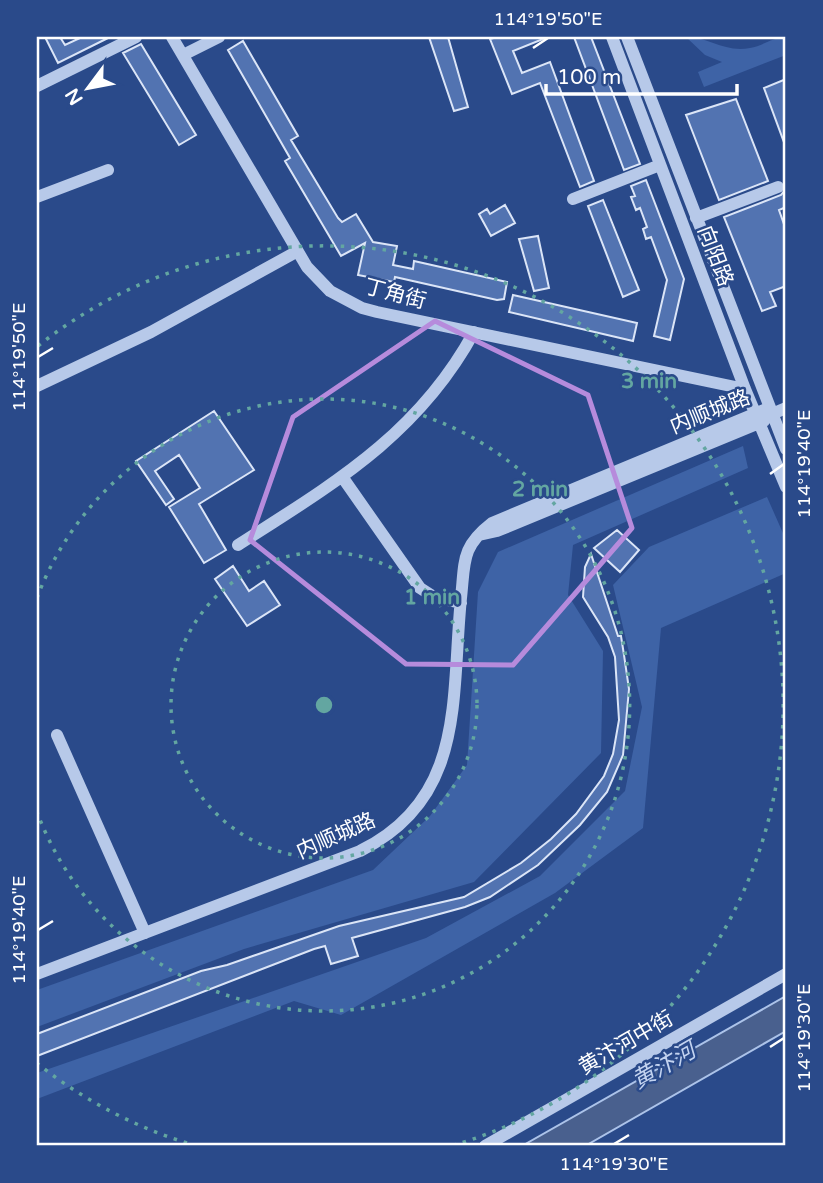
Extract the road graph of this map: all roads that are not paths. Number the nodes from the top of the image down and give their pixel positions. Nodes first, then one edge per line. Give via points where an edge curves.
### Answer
1 (136, 37) edge
2 (172, 37) edge
3 (219, 37) edge
4 (611, 37) edge
5 (627, 37) edge
6 (183, 55) junction
7 (37, 86) edge
8 (660, 165) junction
9 (108, 170) dead end
10 (778, 187) dead end
11 (37, 197) edge
12 (573, 199) dead end
13 (696, 218) junction
14 (296, 252) junction
15 (474, 332) junction
16 (37, 387) edge
17 (745, 389) junction
18 (786, 408) edge
19 (771, 413) junction
20 (757, 419) junction
21 (786, 449) edge
22 (343, 478) junction
23 (786, 486) edge
24 (238, 545) dead end
25 (461, 603) junction
26 (57, 736) dead end
27 (145, 933) junction
28 (37, 974) edge
29 (786, 974) edge
30 (485, 1146) edge

1 - 7 street
2 - 6 street, 丁角街
3 - 6 street
4 - 8 street, 向阳路
5 - 13 street, 向阳路
6 - 14 street, 丁角街
8 - 12 street
8 - 17 street, 向阳路
9 - 11 street
10 - 13 street
13 - 19 street, 向阳路
14 - 15 street, 丁角街 via 330,291 362,308
14 - 16 street via 151,332
15 - 17 street, 丁角街
15 - 22 street via 426,404
17 - 20 street, 向阳路
18 - 19 street, 内顺城路
19 - 20 street, 内顺城路
19 - 21 street, 向阳路
20 - 23 street, 向阳路
20 - 25 street, 内顺城路 via 492,523 475,536 467,551
22 - 24 street
22 - 25 street via 420,588 434,597
25 - 27 street, 内顺城路 via 444,758 424,799 401,826 360,850
26 - 27 street
27 - 28 street, 内顺城路
29 - 30 street, 黄汴河中街

